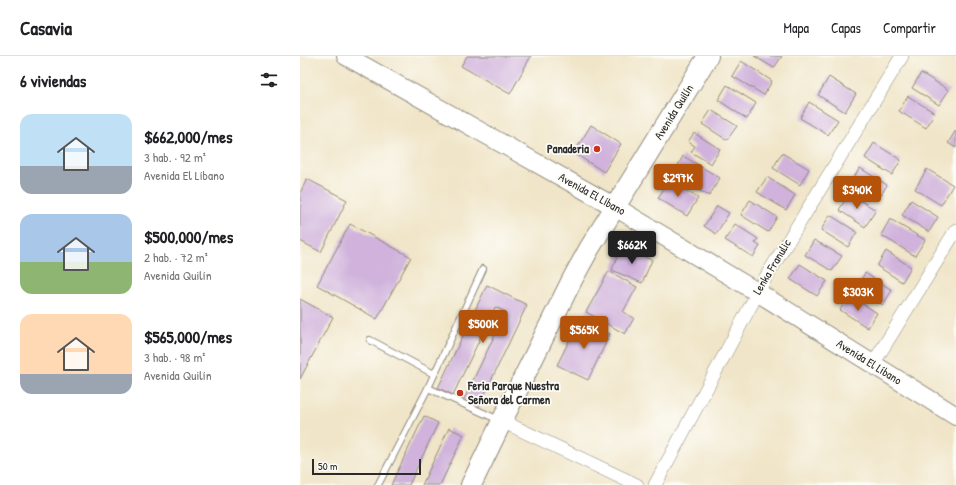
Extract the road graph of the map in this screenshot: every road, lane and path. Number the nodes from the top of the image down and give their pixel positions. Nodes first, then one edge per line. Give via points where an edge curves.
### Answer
1 (346, 56) edge
2 (708, 56) edge
3 (902, 56) edge
4 (615, 207) junction
5 (956, 230) edge
6 (482, 269) dead end
7 (757, 292) junction
8 (370, 340) dead end
9 (873, 364) junction
10 (434, 374) junction
11 (428, 388) junction
12 (956, 416) edge
13 (502, 421) junction
14 (378, 485) edge
15 (471, 485) edge
16 (637, 485) edge
17 (655, 485) edge

1 - 4 main road, Avenida El Líbano
2 - 4 main road, Avenida Quilín
3 - 7 street, Lenka Franulic
4 - 7 main road, Avenida El Líbano
4 - 13 main road, Avenida Quilín via 572,280
5 - 9 street
6 - 10 lane
7 - 9 main road, Avenida El Líbano
7 - 17 street, Lenka Franulic
8 - 10 lane
9 - 12 main road, Avenida El Líbano
10 - 11 lane
11 - 13 lane
11 - 14 lane
13 - 15 main road, Avenida Quilín
13 - 16 street

